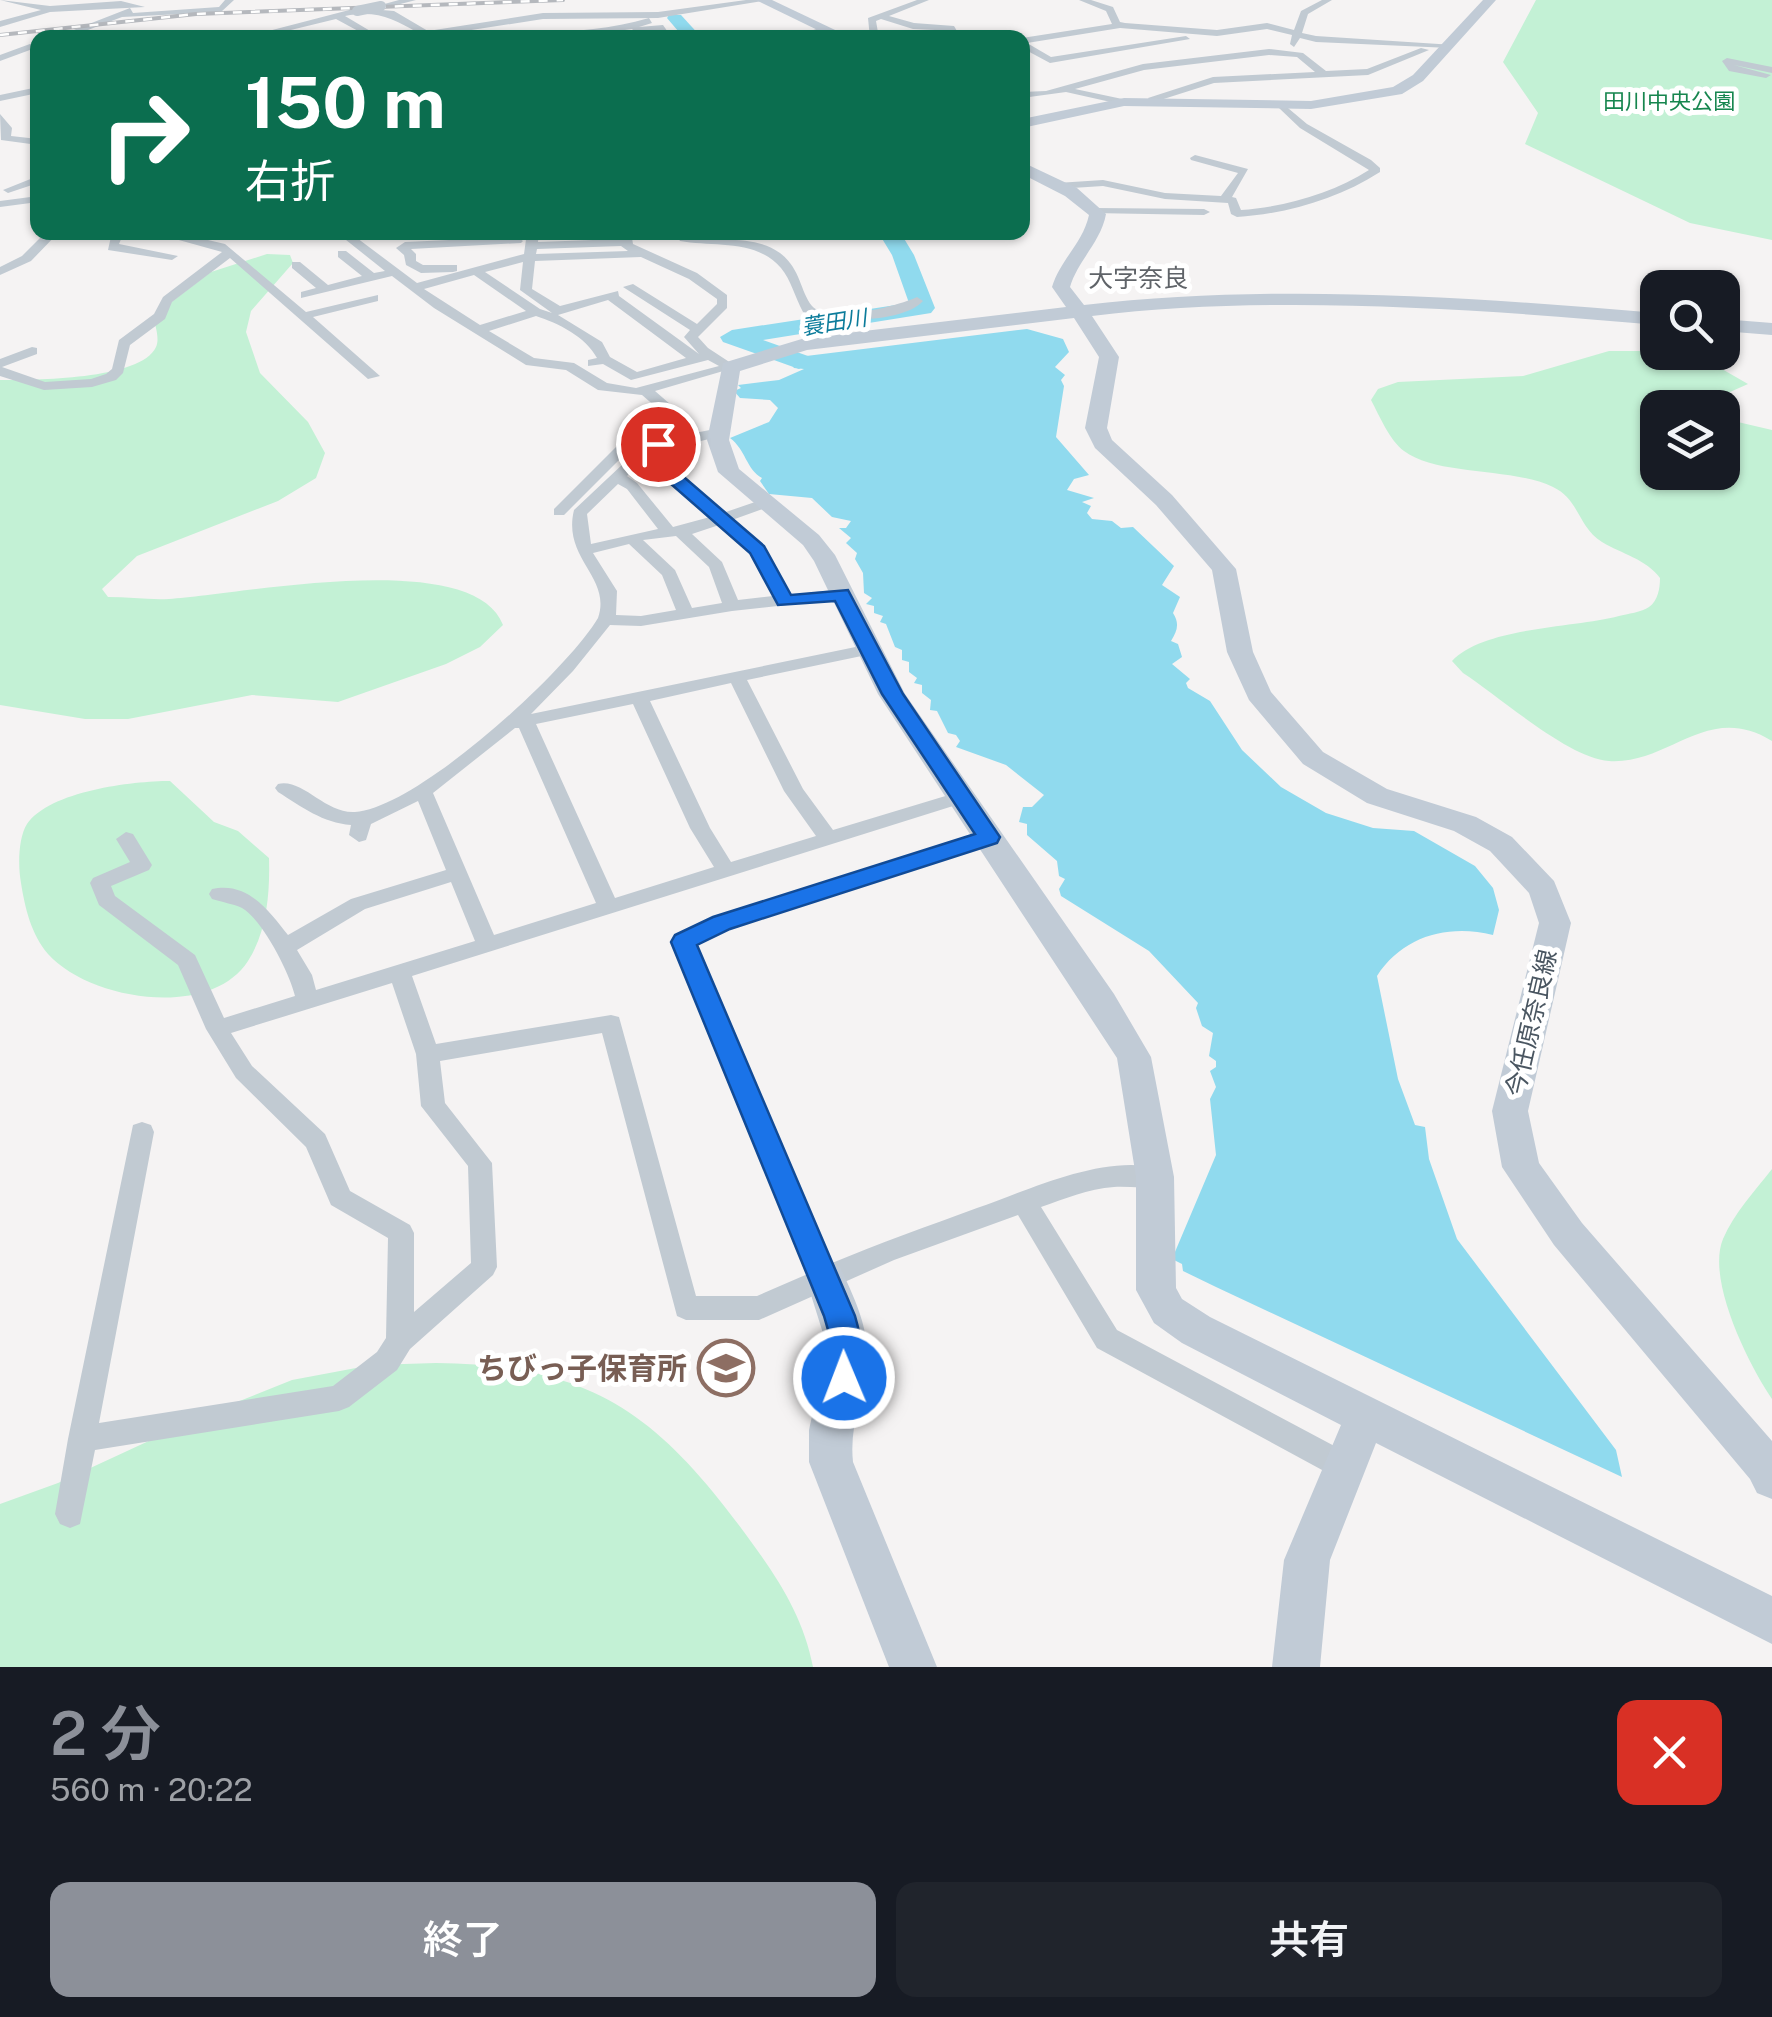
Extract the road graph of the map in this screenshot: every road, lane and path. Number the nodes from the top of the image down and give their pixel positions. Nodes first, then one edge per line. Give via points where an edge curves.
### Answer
1 (0, 0) edge
2 (159, 0) edge
3 (230, 0) edge
4 (412, 0) edge
5 (763, 0) edge
6 (925, 0) edge
7 (1083, 0) edge
8 (1328, 0) edge
9 (1490, 0) edge
10 (141, 6) junction
11 (50, 9) junction
12 (353, 12) junction
13 (336, 15) junction
14 (658, 15) junction
15 (880, 16) junction
16 (114, 17) junction
17 (0, 24) edge
18 (956, 24) dead end
19 (1120, 25) junction
20 (826, 29) joint
21 (79, 30) edge
22 (277, 30) edge
23 (363, 30) edge
24 (421, 30) edge
25 (474, 30) edge
26 (629, 30) edge
27 (636, 30) edge
28 (664, 30) edge
29 (822, 30) edge
30 (874, 30) edge
31 (1172, 30) junction
32 (1212, 33) junction
33 (1298, 34) junction
34 (1054, 36) junction
35 (1030, 43) edge
36 (1068, 44) junction
37 (1030, 45) edge
38 (1450, 45) junction
39 (1430, 46) junction
40 (30, 47) edge
41 (1030, 48) edge
42 (1279, 52) junction
43 (1087, 56) junction
44 (0, 58) edge
45 (1050, 60) junction
46 (1030, 64) edge
47 (1326, 76) junction
48 (6, 82) dead end
49 (30, 86) edge
50 (30, 89) edge
51 (1063, 89) junction
52 (1030, 95) edge
53 (0, 98) edge
54 (1151, 100) junction
55 (1124, 102) junction
56 (1282, 106) junction
57 (0, 117) edge
58 (1030, 122) edge
59 (5, 140) edge
60 (30, 142) edge
61 (1195, 158) dead end
62 (1030, 171) edge
63 (30, 182) edge
64 (1058, 186) junction
65 (4, 190) edge
66 (30, 198) edge
67 (30, 200) edge
68 (1224, 200) junction
69 (0, 204) edge
70 (1096, 212) junction
71 (1236, 214) junction
72 (44, 240) edge
73 (115, 240) edge
74 (192, 240) edge
75 (351, 240) edge
76 (532, 240) edge
77 (627, 240) edge
78 (703, 240) edge
79 (517, 241) dead end
80 (401, 244) junction
81 (230, 252) junction
82 (342, 254) dead end
83 (638, 254) junction
84 (370, 255) junction
85 (172, 256) dead end
86 (530, 261) junction
87 (296, 266) dead end
88 (469, 269) junction
89 (0, 271) edge
90 (393, 272) junction
91 (668, 276) dead end
92 (372, 278) junction
93 (629, 287) dead end
94 (413, 288) junction
95 (326, 290) junction
96 (305, 295) dead end
97 (374, 298) dead end
98 (917, 301) dead end
99 (720, 308) junction
100 (536, 312) junction
101 (1076, 312) junction
102 (304, 316) junction
103 (1640, 318) edge
104 (1740, 327) edge
105 (697, 329) junction
106 (478, 330) junction
107 (1772, 330) edge
108 (32, 350) dead end
109 (605, 360) junction
110 (712, 360) junction
111 (571, 367) junction
112 (0, 368) edge
113 (373, 376) dead end
114 (645, 390) junction
115 (720, 432) junction
116 (664, 443) junction
117 (617, 477) junction
118 (764, 504) junction
119 (559, 512) dead end
120 (719, 520) junction
121 (674, 531) junction
122 (632, 538) junction
123 (584, 551) junction
124 (841, 594) junction
125 (784, 601) junction
126 (732, 606) junction
127 (686, 614) junction
128 (606, 620) junction
129 (870, 649) junction
130 (736, 677) junction
131 (639, 698) junction
132 (520, 722) junction
133 (286, 788) dead end
134 (423, 791) junction
135 (962, 797) junction
136 (370, 816) junction
137 (359, 835) dead end
138 (989, 837) junction
139 (828, 838) junction
140 (126, 839) dead end
141 (726, 870) junction
142 (458, 873) junction
143 (219, 894) dead end
144 (608, 906) junction
145 (487, 943) junction
146 (285, 947) junction
147 (399, 972) junction
148 (307, 1000) junction
149 (217, 1029) junction
150 (428, 1054) junction
151 (142, 1132) dead end
152 (1155, 1177) junction
153 (1024, 1202) junction
154 (826, 1279) junction
155 (400, 1340) junction
156 (1366, 1416) junction
157 (82, 1439) junction
158 (1345, 1467) junction
159 (1772, 1478) edge
160 (70, 1514) dead end
161 (1772, 1621) edge
162 (912, 1667) edge
163 (1296, 1667) edge

1 - 11 street
2 - 10 street
3 - 16 street via 222,10
4 - 12 street, bridge
5 - 14 street
5 - 20 street
6 - 15 street
7 - 19 street via 1110,9
8 - 33 street via 1308,8
9 - 38 street
10 - 11 street
10 - 16 street
11 - 17 street
12 - 13 street
12 - 24 street via 391,13
13 - 22 street
13 - 23 street
14 - 25 street via 543,16
14 - 26 street
15 - 18 street via 914,26
15 - 30 street via 872,20
16 - 21 street
19 - 31 street
19 - 34 street
20 - 29 street
27 - 28 street
31 - 32 street
31 - 36 street
32 - 33 street via 1267,26
32 - 43 street
33 - 39 street
33 - 42 street
34 - 35 street
34 - 36 street
36 - 37 street
36 - 43 street
38 - 39 street
38 - 56 street via 1397,91
39 - 47 street via 1368,72
40 - 44 street
41 - 45 street
42 - 47 street via 1300,55
42 - 51 street via 1143,67
43 - 45 street
45 - 46 street
47 - 54 street via 1213,80
48 - 49 street
50 - 53 street
51 - 52 street
51 - 55 street
54 - 55 street
54 - 56 street
55 - 58 street
56 - 71 street via 1376,170 1270,212
57 - 59 street
59 - 60 street
61 - 68 street via 1244,171
62 - 64 street
63 - 65 street
64 - 68 street via 1103,184
64 - 70 street
65 - 66 street
67 - 69 street
68 - 71 street via 1232,200
70 - 71 street
70 - 101 street, 今任原奈良線 via 1096,228 1063,275 1061,287
72 - 89 street via 30,259
73 - 85 street via 112,247
74 - 81 street
75 - 84 street
76 - 86 street
77 - 83 street
78 - 98 street via 740,242 773,254 792,268 807,309 825,318
79 - 80 street
80 - 84 street
80 - 88 street via 421,269
81 - 102 street
81 - 112 street via 166,300 160,316 124,343 111,377 57,386
82 - 92 street
83 - 86 street
83 - 99 street via 694,276 723,298
84 - 90 street
86 - 88 street
86 - 110 street via 526,290 558,311 612,295
87 - 95 street
88 - 94 street
88 - 100 street
90 - 92 street
90 - 94 street
91 - 99 street
92 - 95 street
93 - 105 street
94 - 106 street
95 - 96 street
97 - 102 street
99 - 105 street
100 - 106 street
100 - 109 street via 559,318 598,345
101 - 103 street via 1152,303 1286,301
101 - 110 street
101 - 159 street, 今任原奈良線 via 1110,357 1096,414 1103,444 1224,569 1240,652 1260,694 1313,758 1377,796 1465,824 1501,844 1542,889 1555,923 1510,1111 1521,1167 1568,1234
102 - 113 street
104 - 107 street
105 - 110 street via 693,342
106 - 111 street via 531,362
108 - 112 street
109 - 110 street via 636,377
109 - 111 street
110 - 114 street
110 - 115 street
111 - 114 street via 614,391
114 - 119 street via 681,420 628,443
115 - 116 street
115 - 118 street via 730,472
116 - 117 street
116 - 120 street via 677,480
117 - 121 street
117 - 123 street via 579,513
118 - 120 street
118 - 124 street via 811,540
120 - 121 street
120 - 125 street via 757,550
121 - 122 street
121 - 126 street via 716,565
122 - 123 street
122 - 127 street via 669,573
123 - 128 street via 610,598
124 - 125 street
124 - 129 street
125 - 126 street
126 - 127 street
127 - 128 street
128 - 132 street
129 - 130 street
129 - 135 street via 892,694
130 - 131 street
130 - 139 street via 794,790
131 - 132 street
131 - 141 street
132 - 134 street
132 - 144 street
133 - 136 street via 335,819
134 - 136 street
134 - 142 street
135 - 138 street
135 - 139 street
136 - 137 street
138 - 152 street via 1134,1057
138 - 154 street via 722,923 684,942
139 - 141 street
140 - 149 street via 142,865 99,889 187,960
141 - 144 street
142 - 145 street
142 - 146 street via 358,904
143 - 146 street via 252,904
144 - 145 street
145 - 147 street
146 - 148 street
147 - 148 street
147 - 150 street
148 - 149 street
149 - 155 street via 244,1072 316,1141 340,1198 401,1233
150 - 154 street via 612,1023 686,1308 759,1308
150 - 155 street via 433,1106 480,1163 484,1267
151 - 157 street
152 - 153 street via 1092,1181
152 - 156 street via 1153,1266 1168,1311
153 - 154 street
153 - 158 street via 1108,1339
154 - 162 street via 847,1344 828,1440 831,1462
155 - 157 street via 387,1361 339,1398
156 - 158 street
156 - 161 street
157 - 160 street
158 - 163 street via 1307,1560

